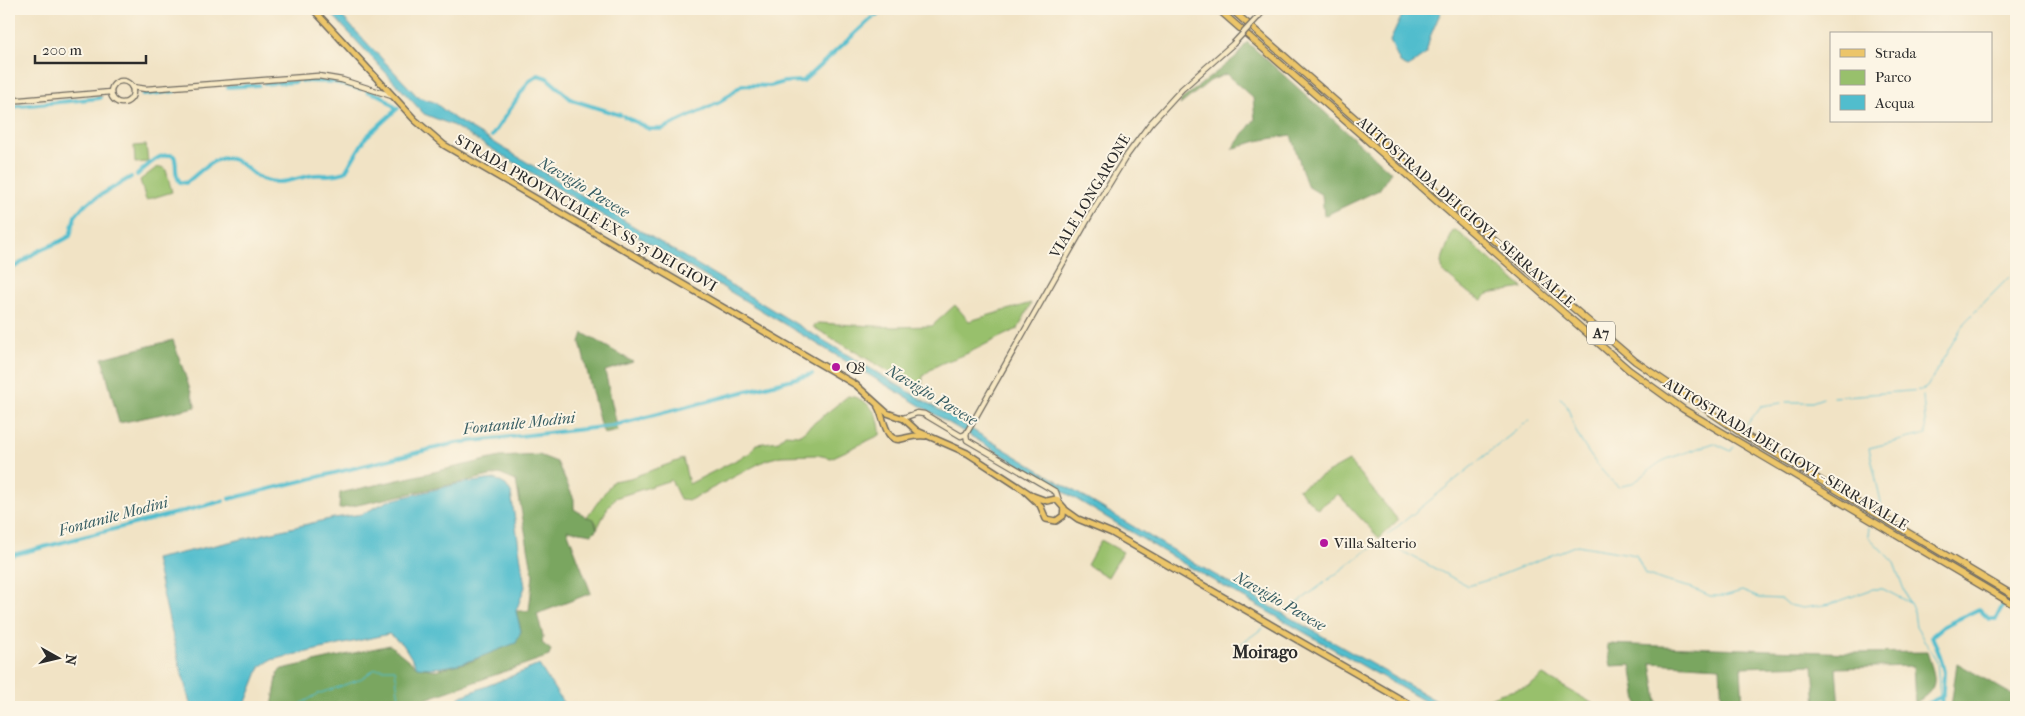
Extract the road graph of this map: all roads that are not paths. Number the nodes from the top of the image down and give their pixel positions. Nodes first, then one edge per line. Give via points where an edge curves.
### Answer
1 (313, 9) edge
2 (1218, 9) edge
3 (1231, 9) edge
4 (1265, 9) edge
5 (379, 80) junction
6 (132, 87) junction
7 (373, 88) junction
8 (146, 89) junction
9 (111, 92) junction
10 (133, 94) junction
11 (394, 96) junction
12 (9, 101) edge
13 (875, 402) junction
14 (901, 418) junction
15 (908, 424) junction
16 (887, 430) junction
17 (966, 434) junction
18 (932, 437) junction
19 (903, 438) junction
20 (1025, 491) junction
21 (1047, 501) junction
22 (1059, 501) junction
23 (1042, 509) junction
24 (1064, 509) junction
25 (1061, 518) junction
26 (1078, 519) junction
27 (2016, 597) edge
28 (2016, 606) edge
29 (1396, 698) junction
30 (1406, 707) edge
31 (1414, 707) edge

1 - 5 main road, STRADA PROVINCIALE EX SS 35 DEI GIOVI
2 - 28 highway, AUTOSTRADA DEI GIOVI - SERRAVALLE / A7 via 1629,370 1683,410
3 - 27 highway, AUTOSTRADA DEI GIOVI - SERRAVALLE / A7 via 1635,361 1741,434
4 - 17 main road, VIALE LONGARONE, bridge via 1234,44 1182,89 1129,152
5 - 7 main road
5 - 11 main road, STRADA PROVINCIALE EX SS 35 DEI GIOVI
6 - 8 main road
6 - 9 main road via 126,81 118,81
6 - 10 main road
7 - 8 main road via 338,78 314,76
7 - 11 main road
8 - 10 main road
9 - 10 main road via 120,102 127,101
9 - 12 main road
11 - 13 main road, STRADA PROVINCIALE EX SS 35 DEI GIOVI via 424,129 444,145 856,385
13 - 14 main road, STRADA PROVINCIALE EX SS 35 DEI GIOVI via 889,414
13 - 16 main road, STRADA PROVINCIALE EX SS 35 DEI GIOVI
14 - 15 main road, STRADA PROVINCIALE EX SS 35 DEI GIOVI
14 - 16 main road via 889,421
14 - 17 main road via 924,414 961,436
15 - 18 main road, STRADA PROVINCIALE EX SS 35 DEI GIOVI
15 - 19 main road via 908,432
16 - 19 main road, STRADA PROVINCIALE EX SS 35 DEI GIOVI via 893,439
17 - 22 main road via 967,440 1056,492
18 - 19 main road, STRADA PROVINCIALE EX SS 35 DEI GIOVI via 912,435
18 - 20 main road, STRADA PROVINCIALE EX SS 35 DEI GIOVI via 967,453
20 - 21 main road, STRADA PROVINCIALE EX SS 35 DEI GIOVI
20 - 23 main road, STRADA PROVINCIALE EX SS 35 DEI GIOVI
21 - 22 main road, STRADA PROVINCIALE EX SS 35 DEI GIOVI
21 - 23 main road
22 - 24 main road
23 - 25 main road, STRADA PROVINCIALE EX SS 35 DEI GIOVI via 1048,520 1053,522
24 - 25 main road
24 - 26 main road
25 - 26 main road
26 - 29 main road via 1112,533
29 - 30 main road
29 - 31 main road

